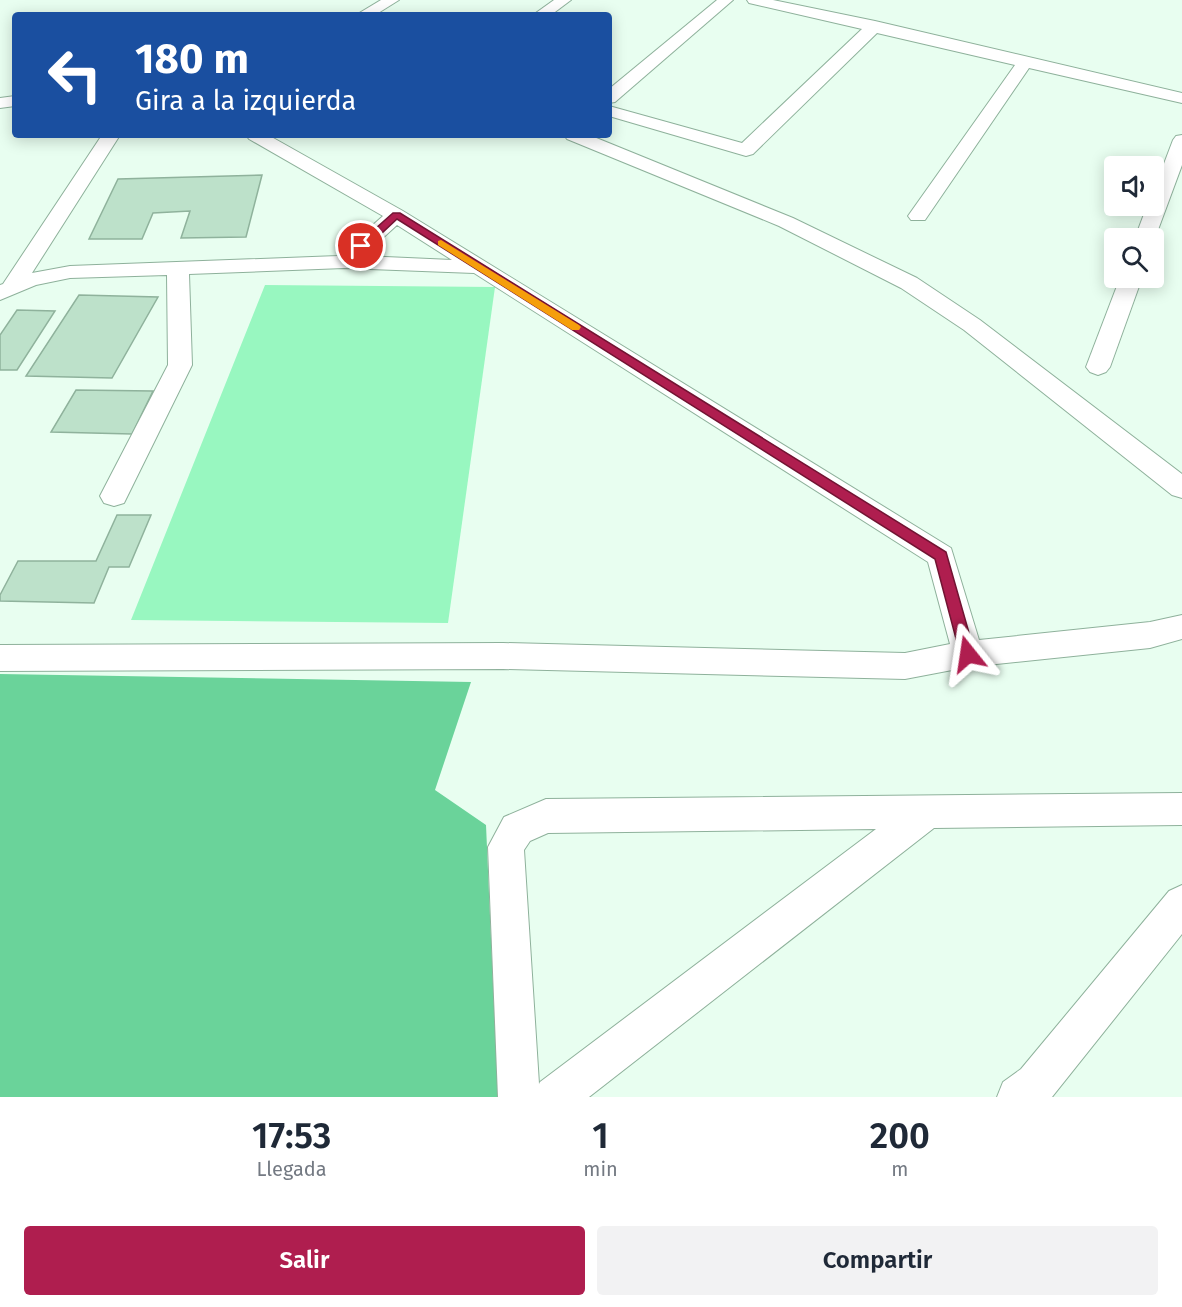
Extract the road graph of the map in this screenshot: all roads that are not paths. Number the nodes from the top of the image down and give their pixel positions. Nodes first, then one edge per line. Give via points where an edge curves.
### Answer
1 (392, 0) edge
2 (564, 0) edge
3 (726, 0) edge
4 (754, 0) edge
5 (370, 12) edge
6 (546, 12) edge
7 (874, 26) junction
8 (1025, 62) junction
9 (612, 95) edge
10 (1182, 98) edge
11 (612, 112) edge
12 (109, 138) edge
13 (260, 138) edge
14 (580, 138) edge
15 (1182, 140) edge
16 (396, 215) junction
17 (918, 216) dead end
18 (1149, 228) edge
19 (344, 262) junction
20 (479, 267) junction
21 (178, 268) junction
22 (1127, 288) edge
23 (6, 290) edge
24 (1098, 367) dead end
25 (1182, 488) edge
26 (114, 496) dead end
27 (1182, 627) edge
28 (968, 654) junction
29 (0, 658) edge
30 (1182, 809) edge
31 (927, 812) junction
32 (1182, 904) edge
33 (1034, 1093) edge
34 (519, 1097) edge
35 (555, 1097) edge

1 - 5 street
2 - 6 street
3 - 9 street
4 - 7 street
7 - 8 street
7 - 11 street via 746,150
8 - 10 street
8 - 17 street
12 - 23 street
13 - 16 street
14 - 25 street via 786,222 909,283 972,325
15 - 18 street
16 - 19 street
16 - 20 street
19 - 20 street
19 - 21 street
20 - 28 street via 941,556
21 - 23 street via 70,272 30,280
21 - 26 street via 180,365
22 - 24 street
27 - 28 street via 1150,635
28 - 29 street via 905,666 503,656
30 - 31 street
31 - 34 street via 546,816 517,829 506,847
31 - 35 street
32 - 33 street

